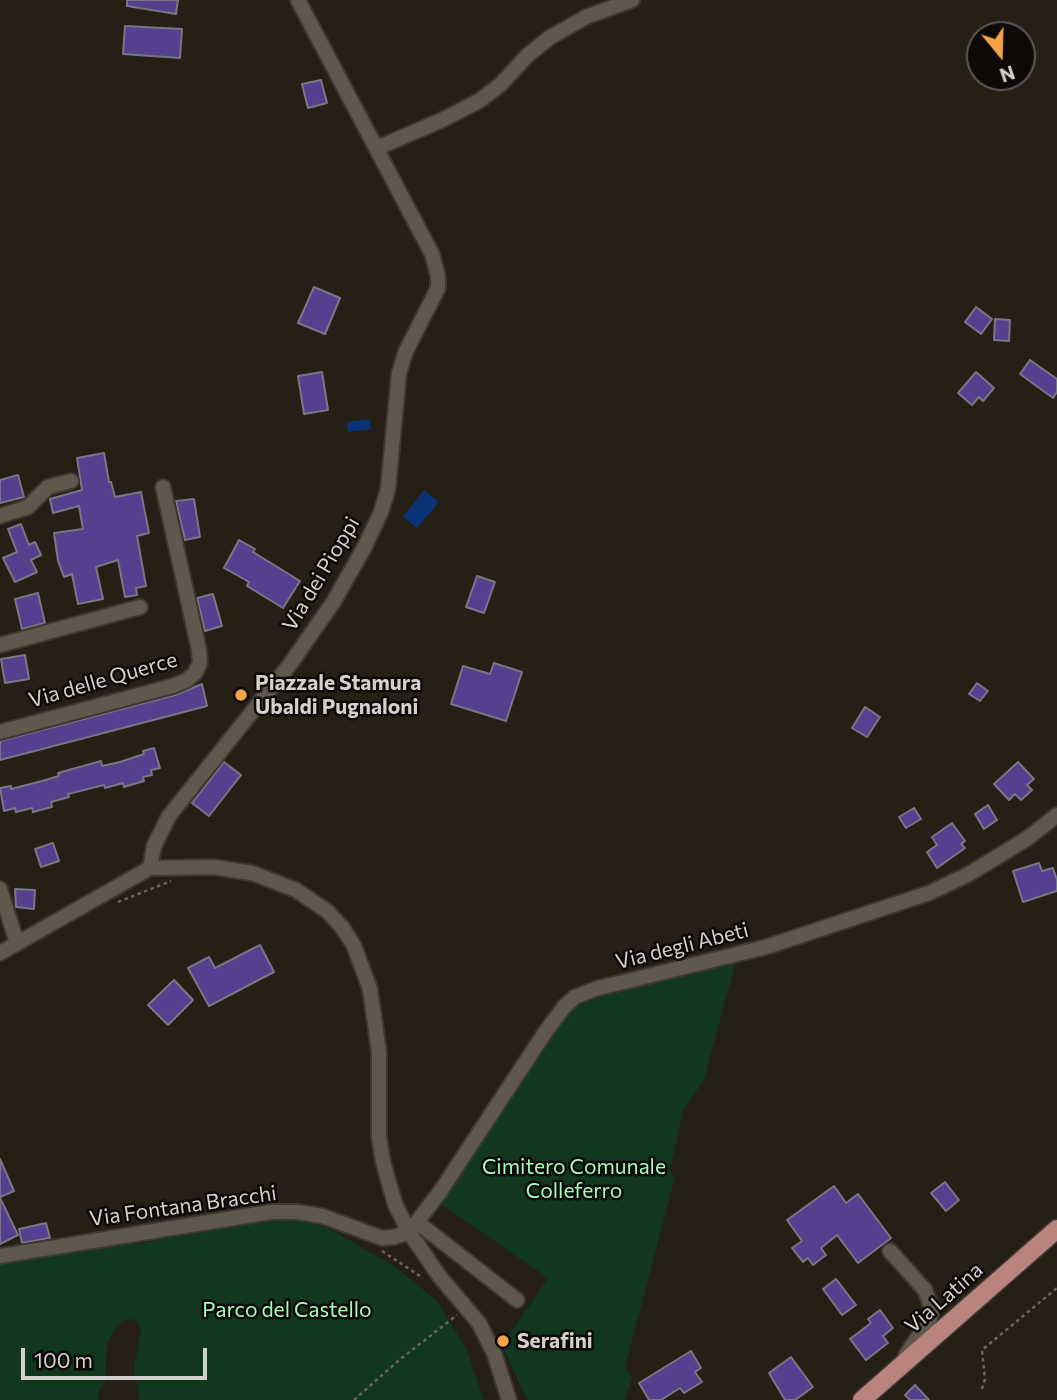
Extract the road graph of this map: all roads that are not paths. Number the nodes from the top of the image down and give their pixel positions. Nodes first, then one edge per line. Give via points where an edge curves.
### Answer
1 (298, 0) edge
2 (632, 0) edge
3 (377, 148) junction
4 (71, 481) dead end
5 (163, 487) dead end
6 (0, 516) edge
7 (140, 607) dead end
8 (0, 645) edge
9 (0, 732) edge
10 (1057, 815) edge
11 (150, 868) junction
12 (0, 889) edge
13 (17, 943) junction
14 (0, 953) edge
15 (413, 1227) junction
16 (1057, 1229) edge
17 (890, 1251) dead end
18 (0, 1256) edge
19 (517, 1300) dead end
20 (896, 1371) junction
21 (510, 1399) edge
22 (862, 1400) edge

1 - 3 street, Via dei Pioppi
2 - 3 street via 586,17 549,38 493,91 470,106
3 - 11 street, Via dei Pioppi via 432,254 439,279 399,373 386,498 364,548 311,634 169,816 154,846
4 - 6 street via 48,487 25,508
5 - 9 street, Via delle Querce via 200,650 195,673 173,686
7 - 8 street
10 - 15 street, Via degli Abeti via 1024,841 929,893 766,947 595,989 575,998 540,1039
11 - 13 street
11 - 15 street via 213,867 262,876 306,896 342,927 370,989 378,1041 381,1150 395,1204
12 - 13 street
13 - 14 street
15 - 18 street, Via Fontana Bracchi via 382,1238 322,1216 271,1212
15 - 19 street
15 - 21 street via 440,1277 479,1323
16 - 20 main road, Via Latina
17 - 20 street via 925,1290 932,1308 928,1324
20 - 22 main road, Via Latina

